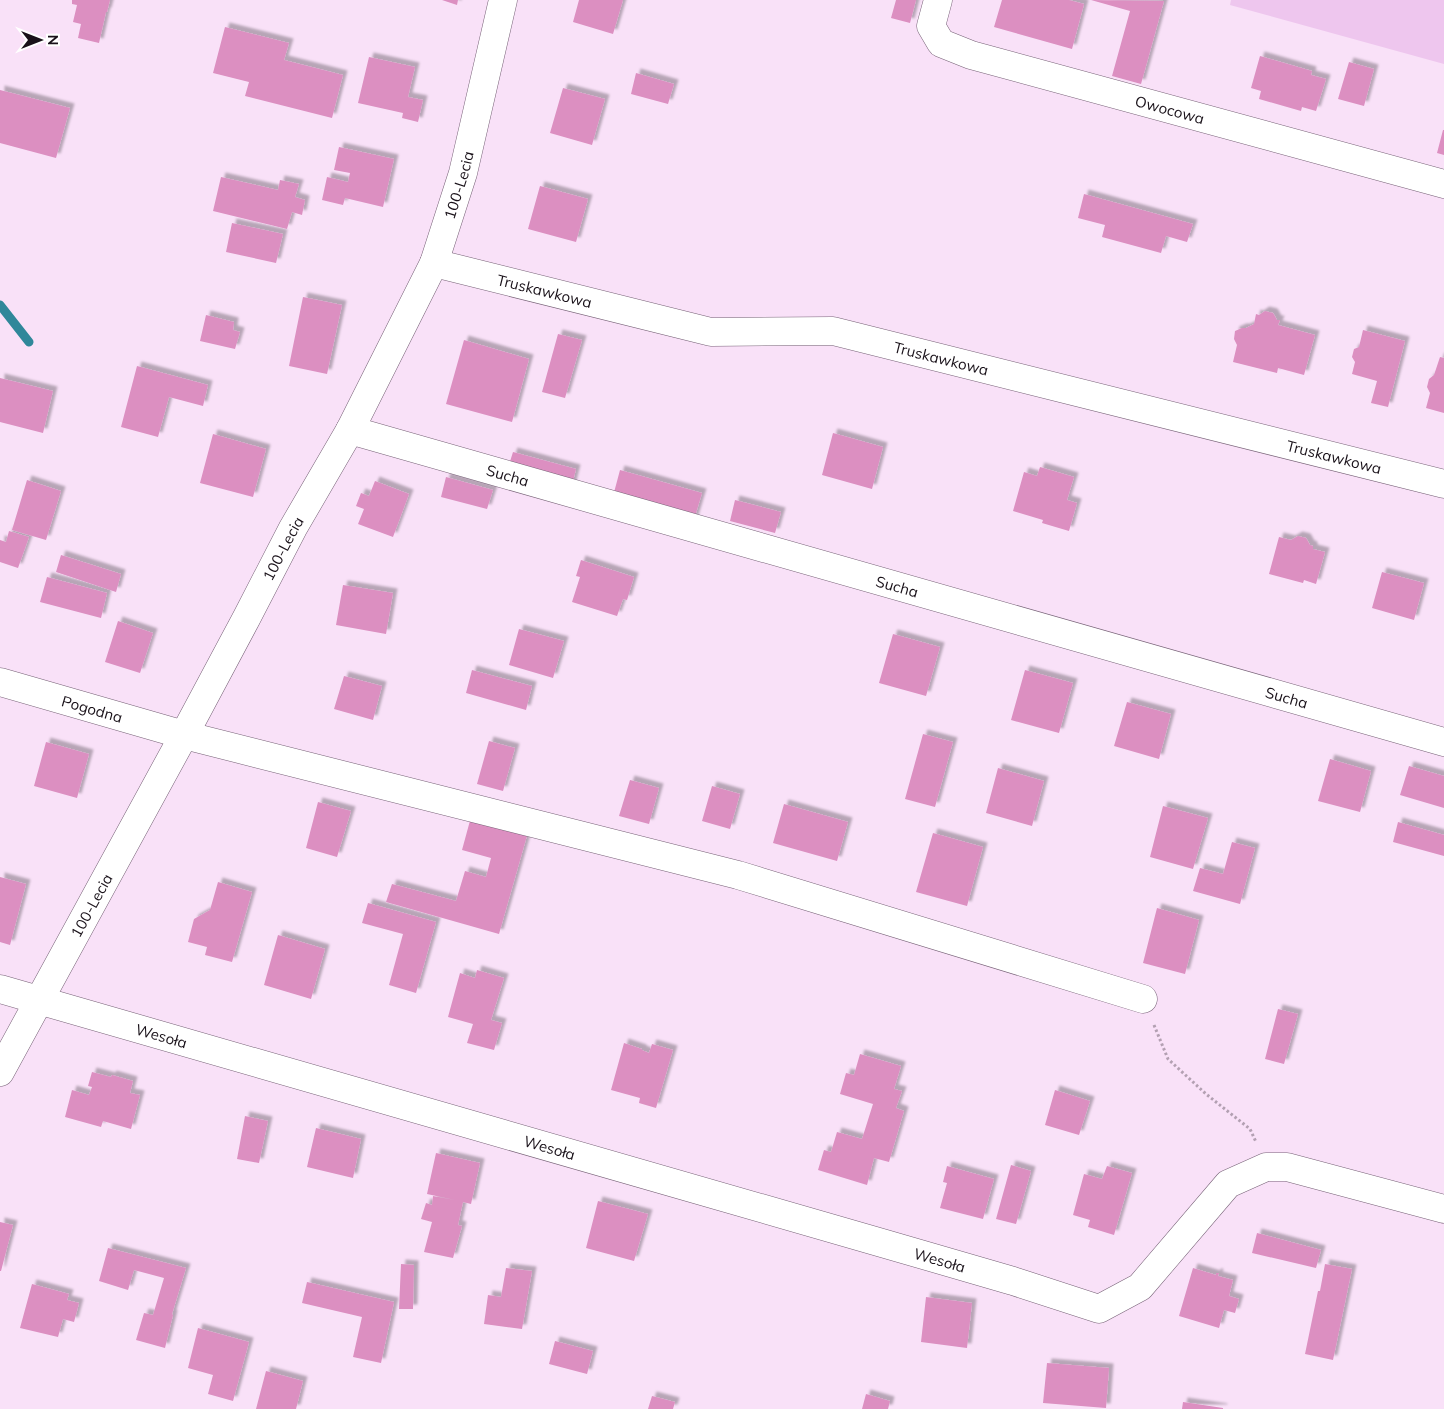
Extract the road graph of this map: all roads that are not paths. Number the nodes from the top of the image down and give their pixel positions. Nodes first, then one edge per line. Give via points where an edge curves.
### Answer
1 (503, 0) edge
2 (938, 0) edge
3 (1444, 184) edge
4 (434, 263) junction
5 (350, 430) junction
6 (1444, 484) edge
7 (0, 682) edge
8 (184, 735) junction
9 (1444, 742) edge
10 (0, 989) edge
11 (1143, 999) road end
12 (39, 1000) junction
13 (0, 1072) edge
14 (1444, 1209) edge

1 - 4 street, 100-Lecia via 463,174
2 - 3 street, Owocowa via 930,26 941,43 971,55
4 - 5 street, 100-Lecia
4 - 6 street, Truskawkowa via 710,332 833,330
5 - 8 street, 100-Lecia via 292,528
5 - 9 street, Sucha
7 - 8 street, Pogodna
8 - 11 street, Pogodna via 738,875
8 - 12 street, 100-Lecia
10 - 12 street, Wesoła
12 - 13 street, 100-Lecia
12 - 14 street, Wesoła via 882,1243 1099,1309 1140,1287 1228,1184 1266,1167 1287,1167

